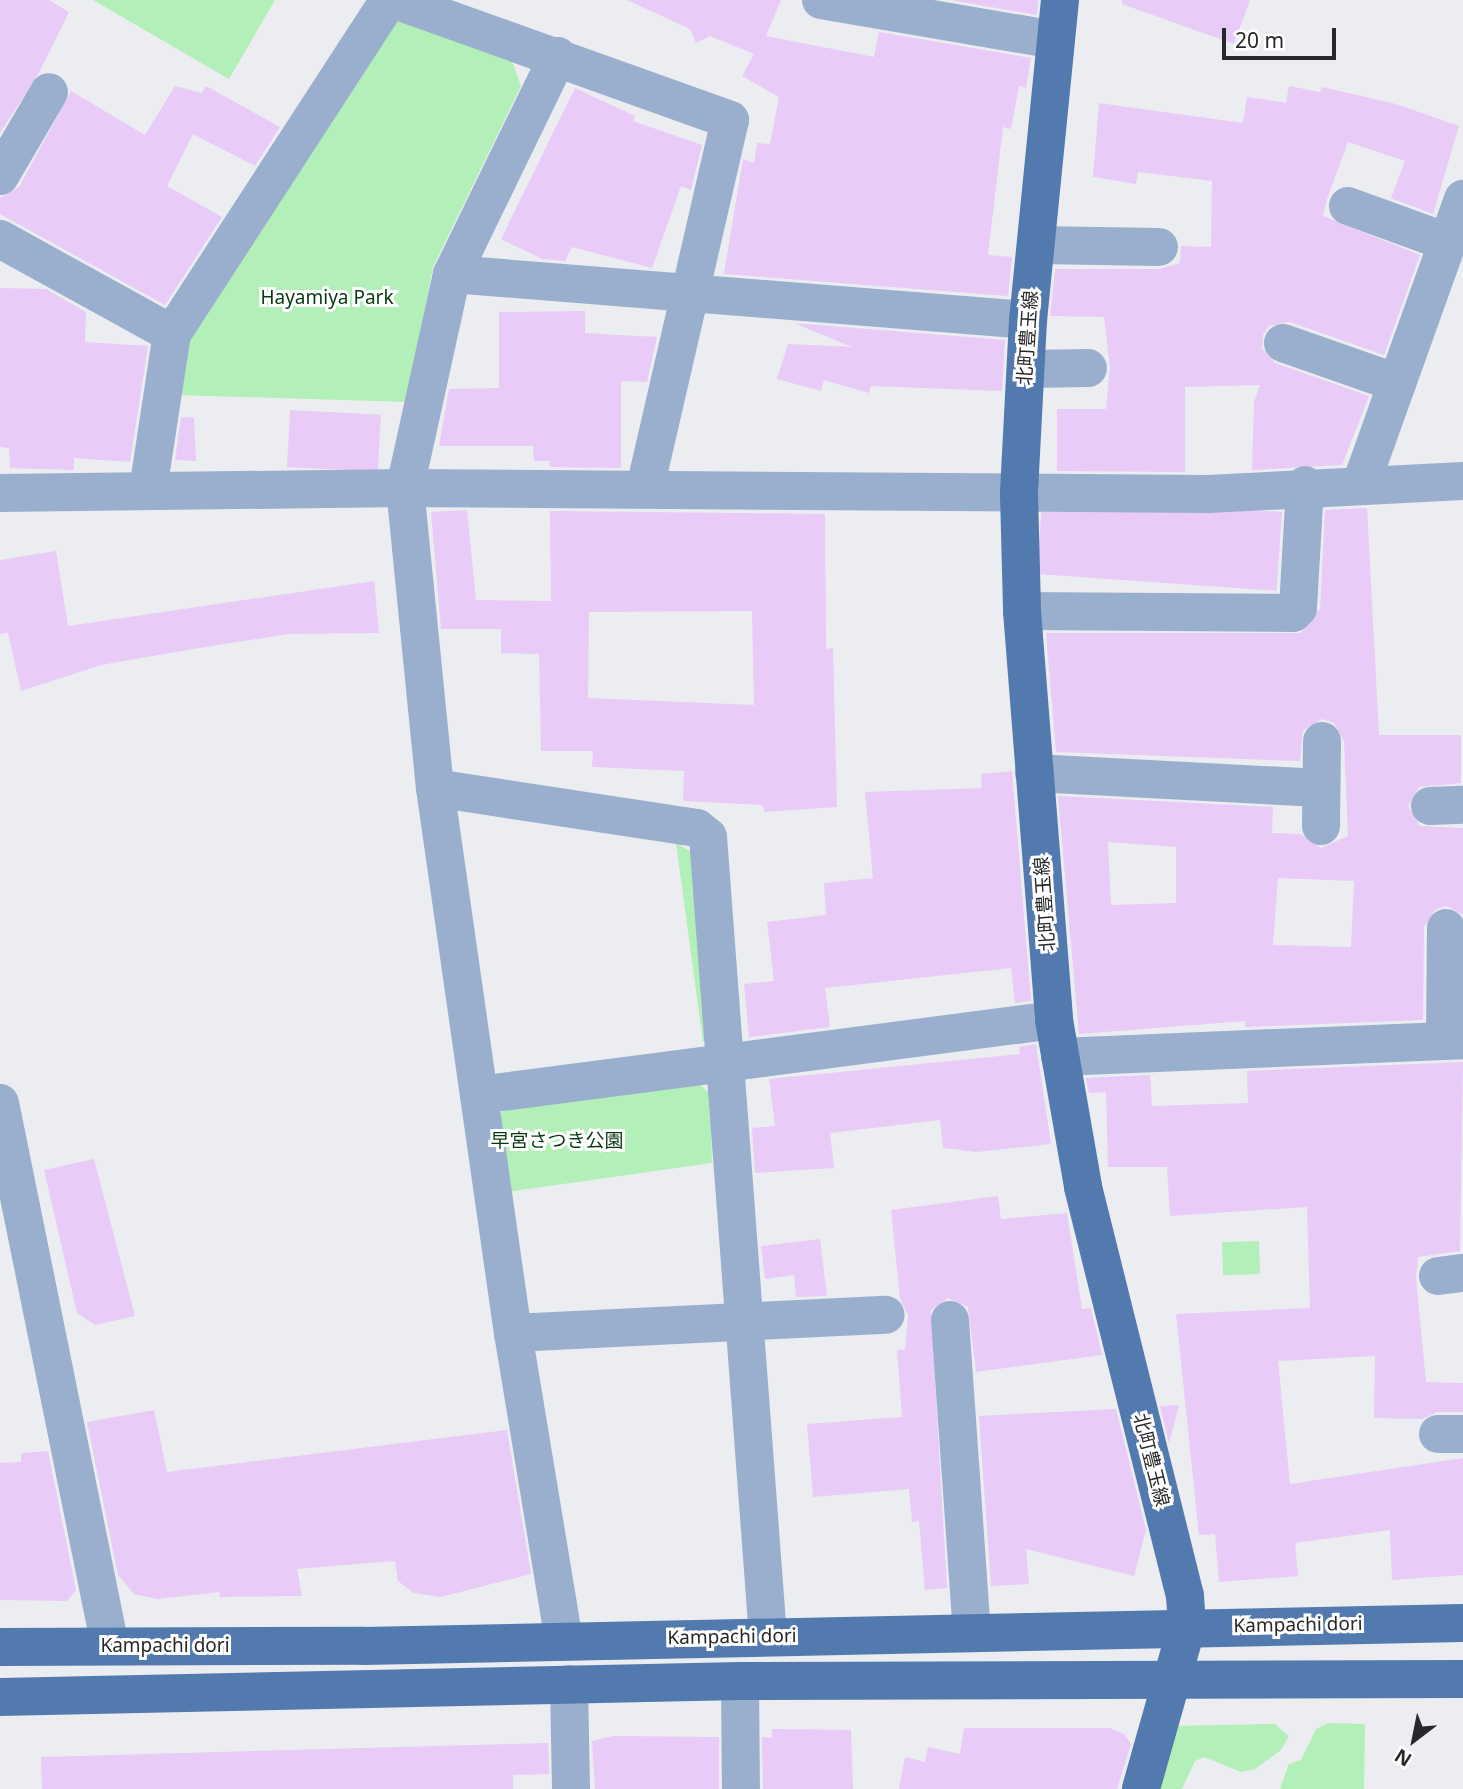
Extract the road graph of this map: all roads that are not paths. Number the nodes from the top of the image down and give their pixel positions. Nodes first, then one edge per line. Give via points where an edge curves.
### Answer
1 (389, 0) edge
2 (395, 0) edge
3 (821, 0) edge
4 (1060, 0) edge
5 (1055, 40) junction
6 (558, 56) junction
7 (49, 92) dead end
8 (0, 176) edge
9 (1463, 199) edge
10 (1348, 206) dead end
11 (0, 239) edge
12 (1447, 242) junction
13 (1036, 245) junction
14 (1159, 247) dead end
15 (452, 274) junction
16 (692, 295) junction
17 (1028, 320) junction
18 (172, 334) junction
19 (1283, 343) dead end
20 (1088, 368) dead end
21 (1026, 369) junction
22 (1397, 383) junction
23 (1463, 481) edge
24 (1361, 484) junction
25 (1305, 485) junction
26 (405, 488) junction
27 (645, 489) junction
28 (148, 490) junction
29 (0, 493) edge
30 (1019, 494) junction
31 (1022, 611) junction
32 (1322, 741) dead end
33 (1034, 773) junction
34 (435, 788) junction
35 (1321, 788) junction
36 (1321, 826) dead end
37 (1446, 928) dead end
38 (1054, 1020) junction
39 (1454, 1041) edge
40 (1060, 1057) junction
41 (724, 1063) junction
42 (479, 1095) junction
43 (0, 1103) edge
44 (10, 1203) edge
45 (886, 1315) dead end
46 (950, 1320) dead end
47 (742, 1324) junction
48 (513, 1333) junction
49 (1463, 1623) edge
50 (1187, 1626) junction
51 (971, 1632) junction
52 (768, 1636) junction
53 (564, 1641) junction
54 (110, 1646) junction
55 (0, 1647) edge
56 (1463, 1679) edge
57 (740, 1681) junction
58 (1174, 1683) junction
59 (569, 1684) junction
60 (0, 1697) edge
61 (571, 1789) edge
62 (741, 1789) edge
63 (1140, 1789) edge

1 - 18 street
2 - 6 street
3 - 5 street
4 - 5 main road, 北町豊玉線
5 - 13 main road, 北町豊玉線
6 - 15 street
6 - 16 street via 730,120
7 - 8 street
9 - 12 street
10 - 12 street
11 - 18 street
12 - 22 street
13 - 14 street
13 - 17 main road, 北町豊玉線
15 - 16 street
15 - 26 street
16 - 17 street
16 - 27 street
17 - 21 main road, 北町豊玉線
18 - 28 street
19 - 22 street
20 - 21 street
21 - 30 main road, 北町豊玉線
22 - 24 street
23 - 24 street
24 - 25 street
25 - 30 street via 1208,494
25 - 31 street via 1298,608 1293,613
26 - 27 street
26 - 28 street
26 - 34 street
27 - 30 street
28 - 29 street
30 - 31 main road, 北町豊玉線
31 - 33 main road, 北町豊玉線
32 - 35 street
33 - 35 street
33 - 38 main road, 北町豊玉線
34 - 41 street via 704,832
34 - 42 street
35 - 36 street
37 - 39 street
38 - 40 main road, 北町豊玉線
38 - 41 street
39 - 40 street
40 - 50 main road, 北町豊玉線 via 1083,1187 1185,1595
41 - 42 street
41 - 47 street
42 - 48 street
43 - 44 street
44 - 54 street
45 - 47 street
46 - 51 street
47 - 48 street
47 - 52 street
48 - 53 street
49 - 50 main road, Kampachi dori
50 - 51 main road, Kampachi dori
50 - 58 main road, 北町豊玉線
51 - 52 main road, Kampachi dori
52 - 53 main road, Kampachi dori
53 - 54 main road, Kampachi dori
54 - 55 main road, Kampachi dori
56 - 58 main road
57 - 58 main road
57 - 59 main road
57 - 62 street
58 - 63 main road, 北町豊玉線
59 - 60 main road
59 - 61 street

